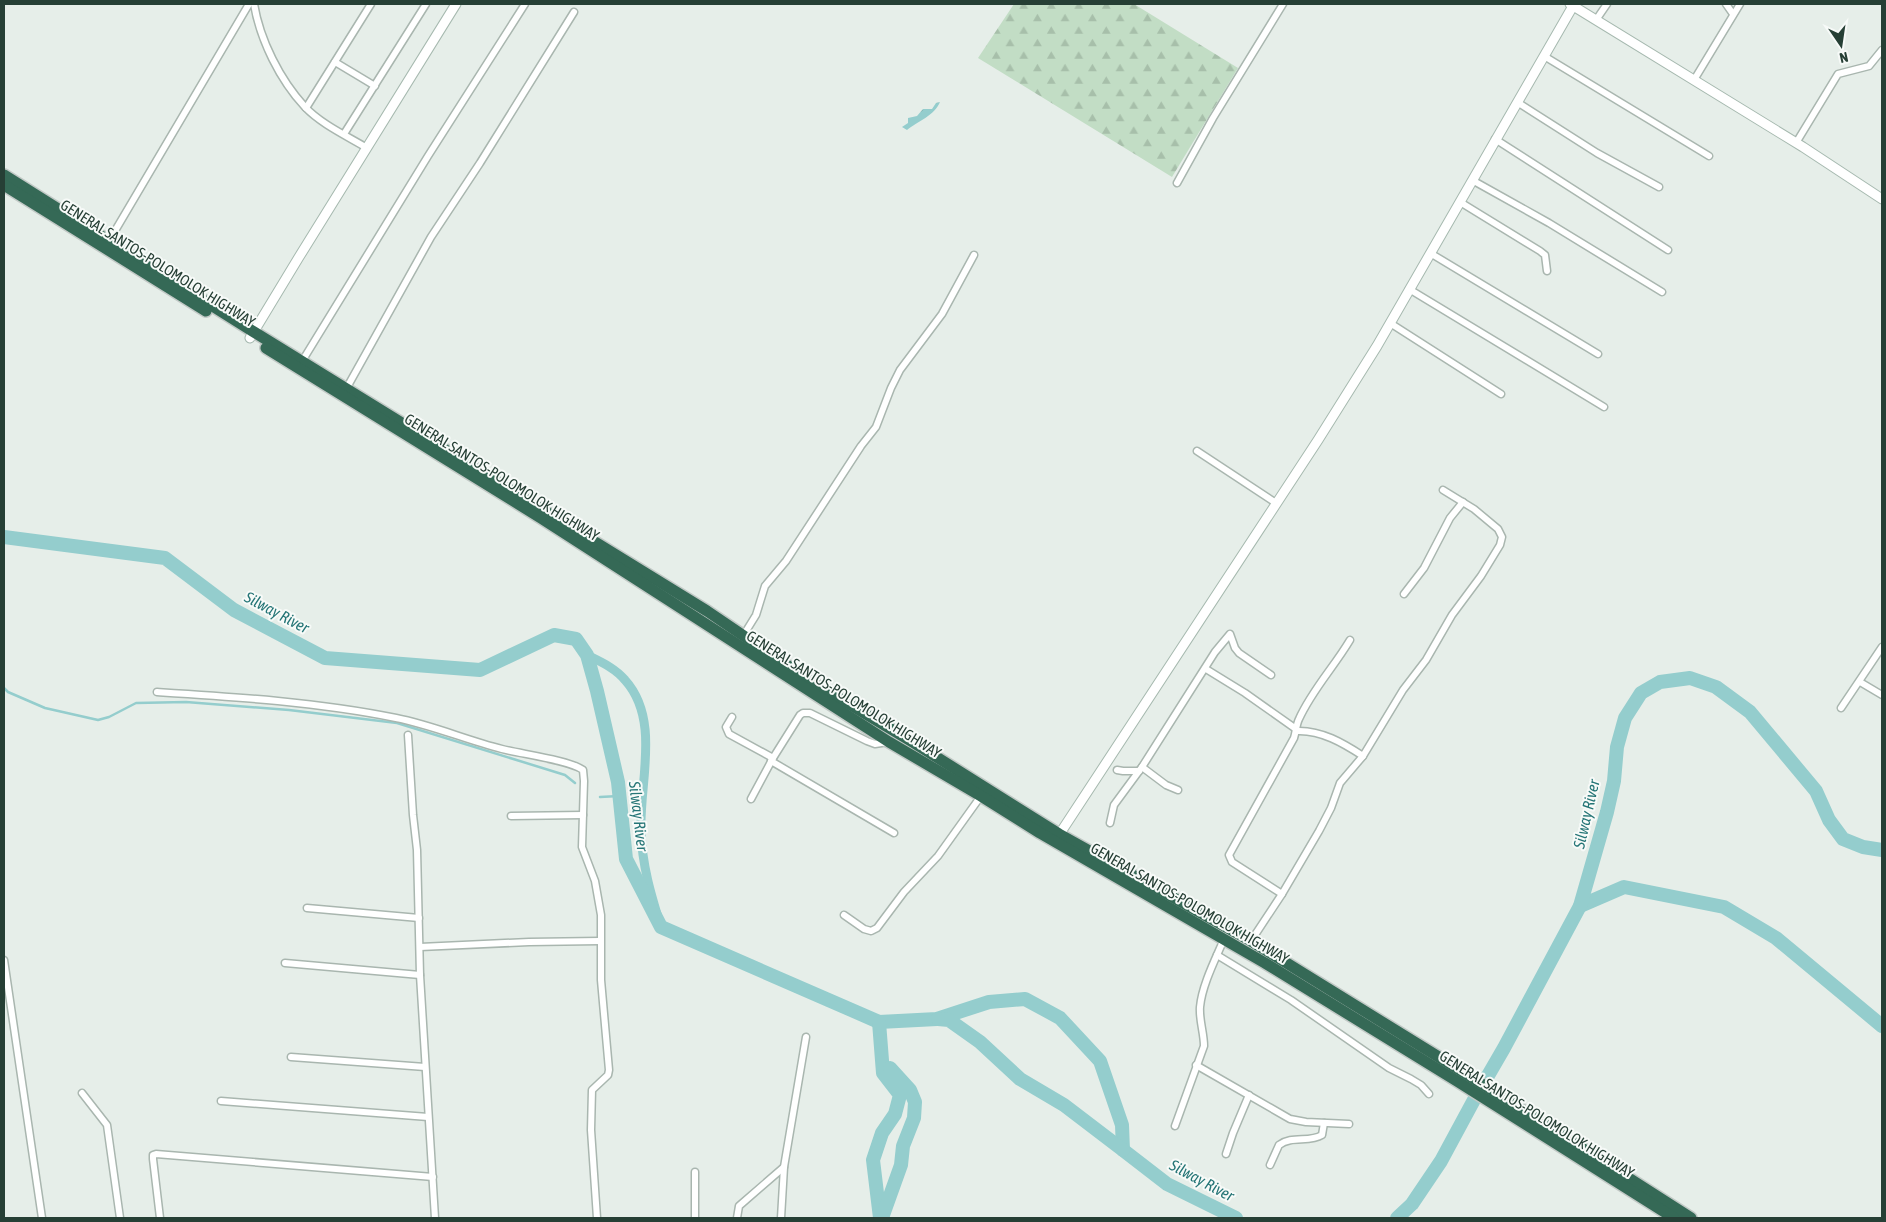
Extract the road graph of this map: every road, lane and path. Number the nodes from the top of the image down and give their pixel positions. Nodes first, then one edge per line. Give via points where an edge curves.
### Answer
1 (249, 4) edge
2 (254, 4) edge
3 (371, 4) edge
4 (426, 4) edge
5 (456, 4) edge
6 (525, 4) edge
7 (1283, 4) edge
8 (1607, 4) edge
9 (1726, 4) edge
10 (1740, 4) edge
11 (1571, 5) edge
12 (574, 12) dead end
13 (1733, 14) junction
14 (1596, 20) junction
15 (1882, 50) edge
16 (1544, 56) junction
17 (335, 62) junction
18 (1694, 80) junction
19 (375, 86) junction
20 (1517, 102) junction
21 (306, 108) junction
22 (344, 134) junction
23 (1495, 139) junction
24 (1796, 143) junction
25 (367, 148) junction
26 (1709, 156) dead end
27 (4, 176) edge
28 (1472, 180) junction
29 (1177, 183) dead end
30 (4, 186) edge
31 (1659, 187) dead end
32 (1882, 199) edge
33 (1460, 202) junction
34 (109, 241) junction
35 (1668, 250) dead end
36 (1430, 253) junction
37 (974, 254) dead end
38 (1547, 271) dead end
39 (1409, 289) junction
40 (1662, 292) dead end
41 (1390, 323) junction
42 (252, 335) junction
43 (1598, 354) dead end
44 (300, 364) junction
45 (344, 392) junction
46 (1501, 394) dead end
47 (1604, 408) dead end
48 (1197, 451) dead end
49 (1443, 490) dead end
50 (1463, 502) junction
51 (1276, 503) junction
52 (1404, 594) dead end
53 (743, 636) junction
54 (1350, 640) dead end
55 (1882, 647) edge
56 (1206, 669) junction
57 (1271, 675) dead end
58 (1860, 682) junction
59 (157, 692) dead end
60 (1882, 695) edge
61 (1841, 708) dead end
62 (732, 717) dead end
63 (1297, 730) junction
64 (408, 736) dead end
65 (889, 742) junction
66 (1363, 756) junction
67 (772, 760) junction
68 (1140, 769) junction
69 (1117, 770) dead end
70 (1178, 790) dead end
71 (981, 796) junction
72 (751, 799) dead end
73 (582, 815) junction
74 (511, 816) dead end
75 (1110, 823) dead end
76 (894, 833) dead end
77 (1057, 838) junction
78 (1282, 894) junction
79 (307, 908) dead end
80 (844, 916) dead end
81 (419, 918) junction
82 (1224, 939) junction
83 (600, 941) junction
84 (1251, 941) junction
85 (420, 947) junction
86 (1217, 955) junction
87 (4, 960) edge
88 (285, 964) dead end
89 (420, 975) junction
90 (806, 1038) dead end
91 (292, 1057) dead end
92 (1196, 1065) junction
93 (425, 1067) junction
94 (1460, 1076) junction
95 (82, 1093) dead end
96 (1429, 1094) dead end
97 (1249, 1095) junction
98 (220, 1101) dead end
99 (1506, 1106) junction
100 (428, 1117) junction
101 (1324, 1123) junction
102 (1349, 1124) dead end
103 (1175, 1126) dead end
104 (1226, 1154) dead end
105 (1270, 1165) dead end
106 (784, 1167) junction
107 (695, 1172) dead end
108 (433, 1177) junction
109 (42, 1218) edge
110 (120, 1218) edge
111 (160, 1218) edge
112 (435, 1218) edge
113 (597, 1218) edge
114 (695, 1218) edge
115 (737, 1218) edge
116 (781, 1218) edge
117 (1674, 1218) edge
118 (1691, 1218) edge

1 - 34 street
2 - 21 street via 256,17 277,67
3 - 17 street
4 - 19 street
5 - 25 street
6 - 44 street
7 - 29 street
8 - 14 street
9 - 13 street
10 - 13 street
11 - 14 street
11 - 16 street
12 - 45 street via 431,237
13 - 18 street
14 - 18 street
15 - 24 street via 1869,66 1838,74
16 - 20 street
16 - 26 street
17 - 19 street
17 - 21 street
18 - 24 street
19 - 22 street
20 - 23 street
20 - 31 street via 1597,153
21 - 22 street
22 - 25 street
23 - 28 street
23 - 35 street
24 - 32 street
25 - 42 street
27 - 34 highway
28 - 33 street
28 - 40 street
30 - 42 highway, GENERAL SANTOS-POLOMOLOK HIGHWAY
33 - 36 street
33 - 38 street via 1540,250 1545,256
34 - 42 highway
36 - 39 street
36 - 43 street
37 - 53 street via 942,314 900,370 876,428 786,561 765,586 756,615
39 - 41 street
39 - 47 street
41 - 46 street
41 - 51 street
42 - 44 highway
44 - 45 highway
45 - 53 highway
45 - 65 highway, GENERAL SANTOS-POLOMOLOK HIGHWAY
48 - 51 street
49 - 50 street
50 - 52 street via 1450,518 1424,568
50 - 66 street via 1498,529 1502,537 1500,545
51 - 77 street
53 - 77 highway via 911,741
54 - 63 street via 1313,693 1298,721
55 - 58 street
56 - 57 street via 1231,631 1239,653
56 - 63 street
56 - 68 street
58 - 60 street
58 - 61 street
59 - 73 street via 310,705 397,718 502,749 579,767 583,770 584,781
62 - 67 street via 726,727 729,734
63 - 66 street via 1339,741
63 - 78 street via 1229,856 1232,862
64 - 81 street
65 - 67 street via 872,743 810,713 803,713
65 - 71 highway, GENERAL SANTOS-POLOMOLOK HIGHWAY
66 - 78 street via 1340,783 1319,831
67 - 72 street
67 - 76 street
68 - 69 street
68 - 70 street
68 - 75 street via 1114,805
71 - 77 highway, GENERAL SANTOS-POLOMOLOK HIGHWAY
71 - 80 street via 938,856 904,892 877,928 871,932
73 - 74 street
73 - 83 street via 582,847 596,887
77 - 82 highway, GENERAL SANTOS-POLOMOLOK HIGHWAY
77 - 84 highway
78 - 84 street
79 - 81 street
81 - 85 street
82 - 86 street
82 - 94 highway, GENERAL SANTOS-POLOMOLOK HIGHWAY
83 - 85 street
83 - 113 street via 609,1070 592,1090 591,1130
84 - 94 highway
85 - 89 street
86 - 92 street via 1200,1006 1204,1041
86 - 96 street via 1291,1000 1388,1068 1421,1085
87 - 109 street
88 - 89 street
89 - 93 street
90 - 106 street
91 - 93 street
92 - 97 street
92 - 103 street
93 - 100 street
94 - 99 highway
95 - 110 street via 107,1125
97 - 101 street via 1290,1119
97 - 104 street
98 - 100 street
99 - 117 highway, GENERAL SANTOS-POLOMOLOK HIGHWAY
99 - 118 highway
100 - 108 street
101 - 102 street
101 - 105 street via 1324,1131 1319,1137 1290,1140 1279,1145
106 - 115 street via 739,1206
106 - 116 street
107 - 114 street
108 - 111 street via 156,1154 153,1159
108 - 112 street

